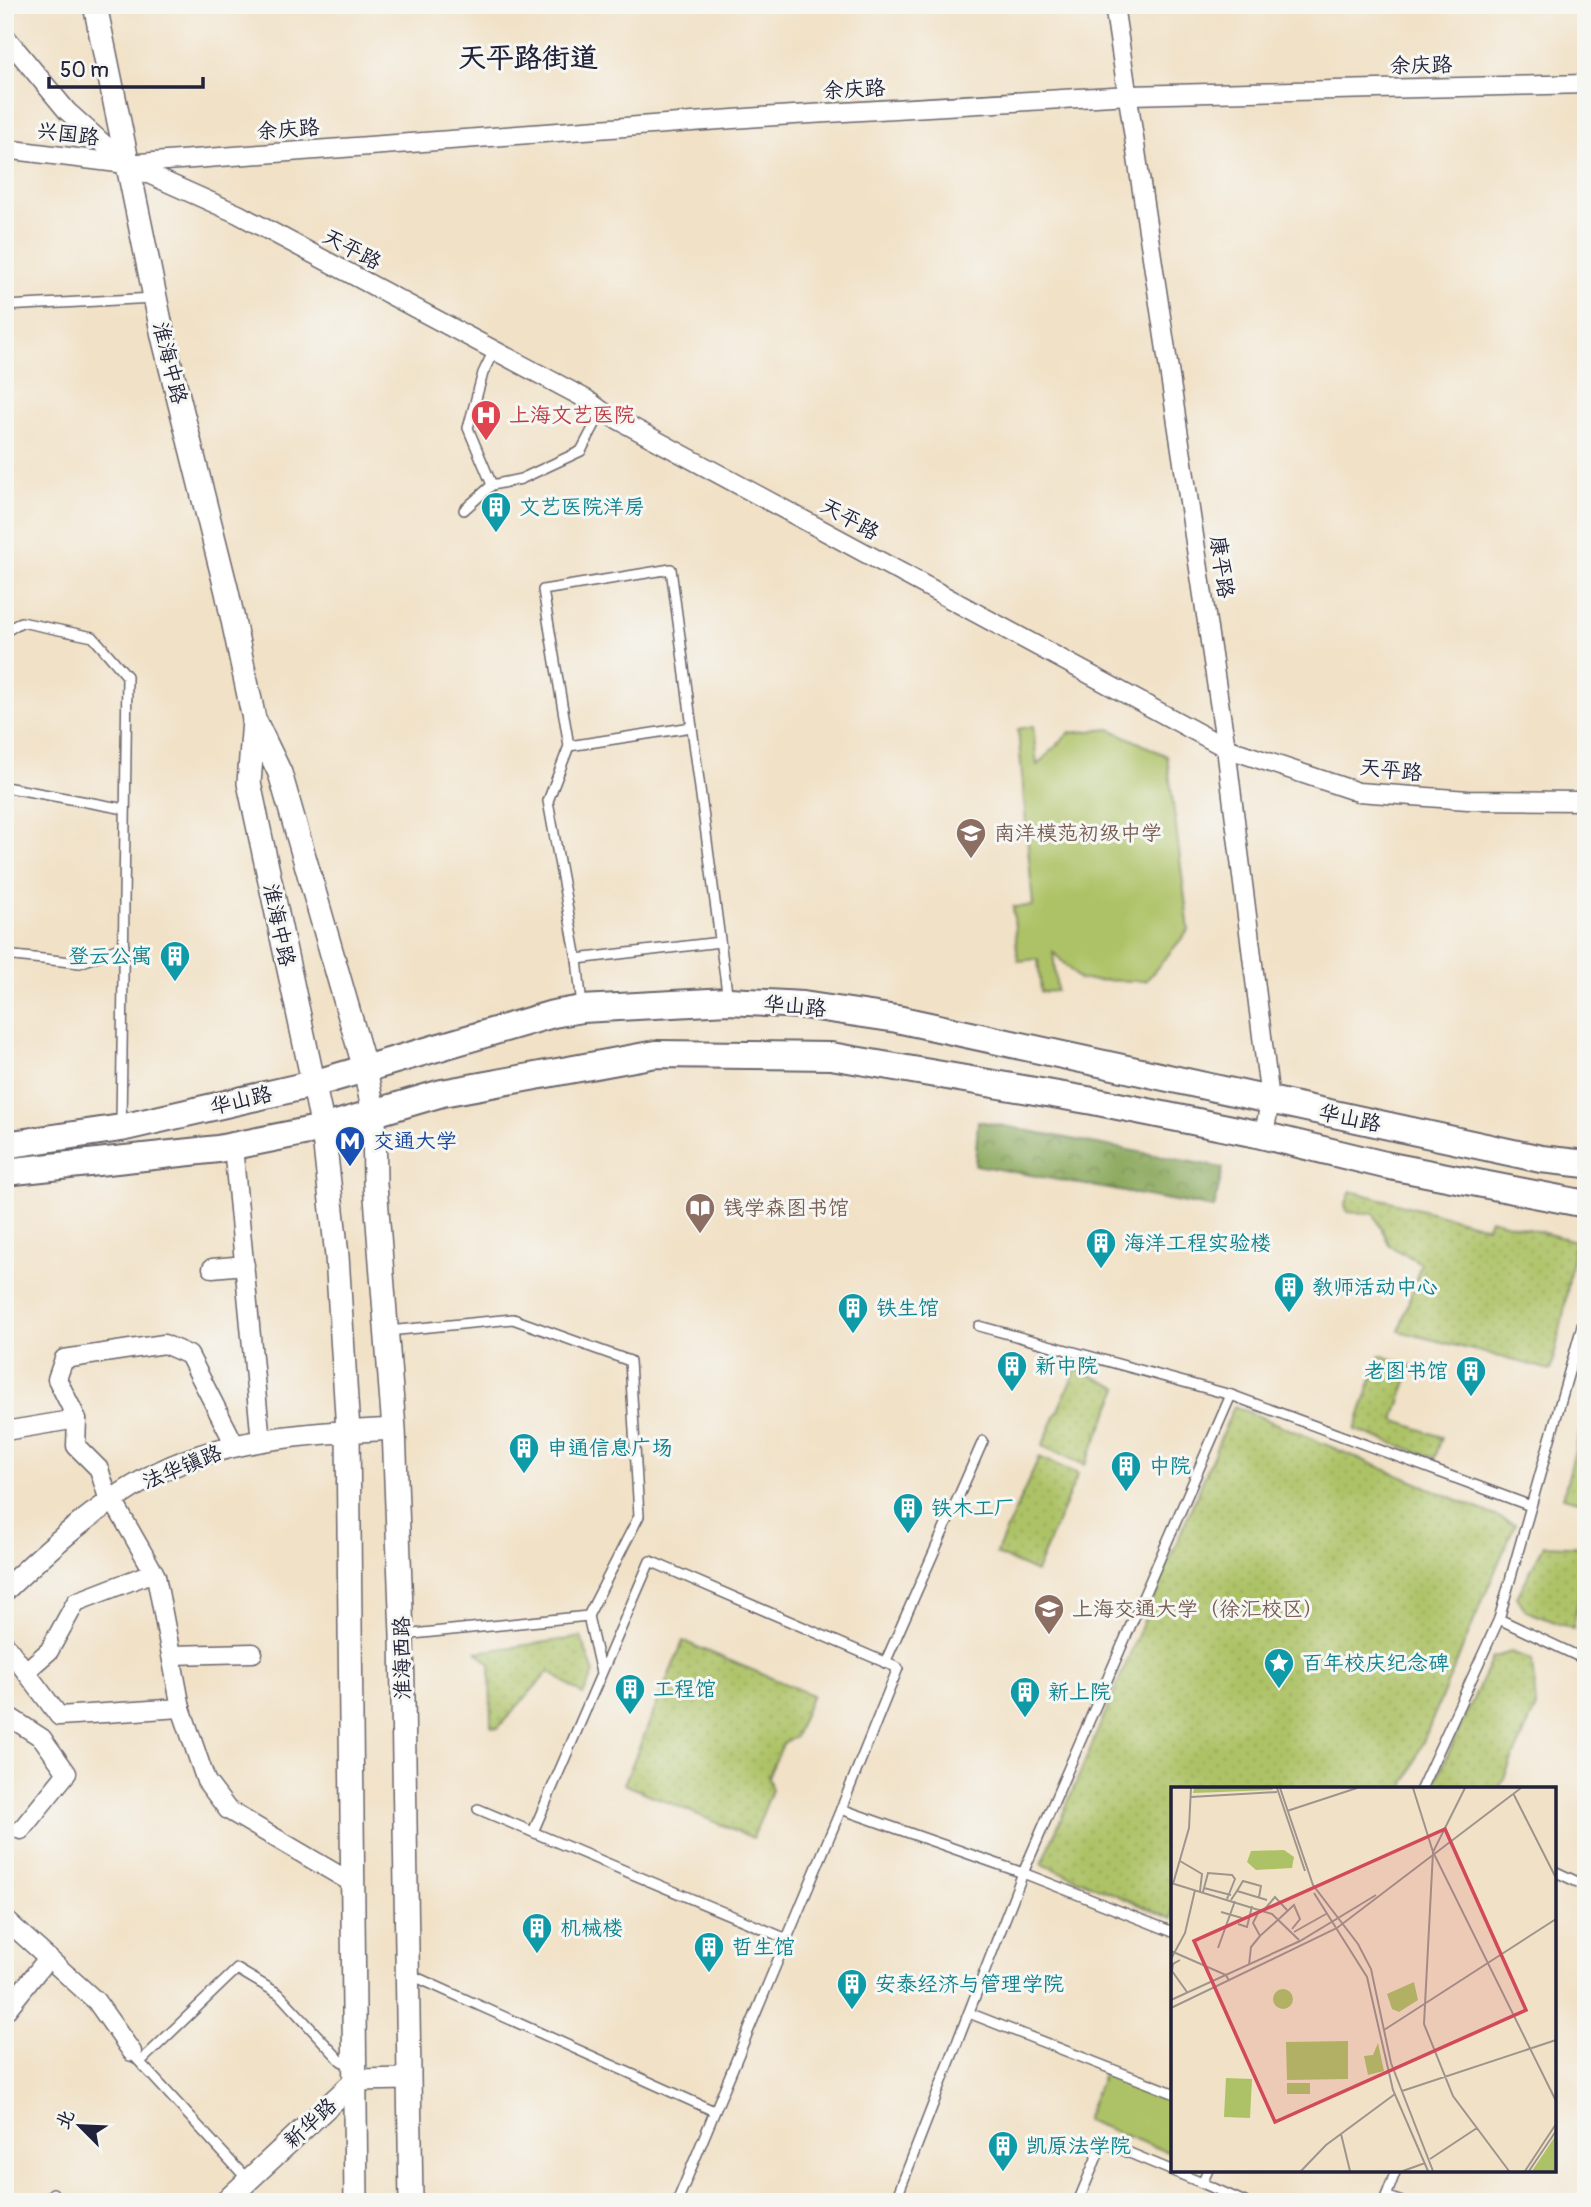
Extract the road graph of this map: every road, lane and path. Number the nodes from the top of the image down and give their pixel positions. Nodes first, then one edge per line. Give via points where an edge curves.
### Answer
1 (95, 5) edge
2 (1114, 5) edge
3 (5, 36) edge
4 (1586, 84) edge
5 (1129, 95) junction
6 (5, 149) edge
7 (126, 163) junction
8 (154, 298) junction
9 (5, 306) edge
10 (494, 350) junction
11 (602, 411) junction
12 (492, 485) junction
13 (464, 510) dead end
14 (5, 632) edge
15 (254, 719) junction
16 (692, 727) junction
17 (569, 746) junction
18 (1226, 748) junction
19 (5, 787) edge
20 (1586, 801) edge
21 (125, 809) junction
22 (720, 942) junction
23 (124, 946) junction
24 (5, 955) edge
25 (577, 959) junction
26 (728, 1001) junction
27 (582, 1009) junction
28 (365, 1069) junction
29 (313, 1084) junction
30 (1270, 1100) junction
31 (374, 1114) junction
32 (121, 1128) junction
33 (323, 1128) junction
34 (1264, 1136) junction
35 (5, 1145) edge
36 (233, 1146) junction
37 (1586, 1164) edge
38 (5, 1172) edge
39 (1586, 1204) edge
40 (245, 1265) junction
41 (212, 1268) dead end
42 (1586, 1312) edge
43 (979, 1326) dead end
44 (386, 1331) junction
45 (1231, 1395) junction
46 (77, 1419) junction
47 (394, 1429) junction
48 (5, 1431) edge
49 (348, 1431) junction
50 (982, 1441) dead end
51 (261, 1442) junction
52 (236, 1447) junction
53 (111, 1500) junction
54 (1531, 1506) junction
55 (154, 1572) junction
56 (5, 1590) edge
57 (588, 1616) junction
58 (1499, 1619) junction
59 (402, 1635) junction
60 (5, 1644) edge
61 (253, 1653) dead end
62 (171, 1655) junction
63 (1586, 1660) edge
64 (886, 1663) junction
65 (26, 1671) junction
66 (601, 1673) junction
67 (181, 1708) junction
68 (5, 1714) edge
69 (1422, 1787) edge
70 (478, 1809) dead end
71 (841, 1809) junction
72 (21, 1830) dead end
73 (533, 1832) junction
74 (1556, 1872) edge
75 (1023, 1873) junction
76 (354, 1884) junction
77 (1586, 1886) edge
78 (5, 1919) edge
79 (1171, 1931) edge
80 (786, 1939) junction
81 (48, 1958) junction
82 (407, 1973) junction
83 (5, 2012) edge
84 (968, 2013) junction
85 (136, 2057) junction
86 (356, 2074) junction
87 (409, 2079) junction
88 (1171, 2092) edge
89 (714, 2111) junction
90 (1171, 2170) edge
91 (1175, 2172) edge
92 (1207, 2172) edge
93 (1395, 2172) edge
94 (248, 2181) junction
95 (1202, 2183) junction
96 (53, 2193) dead end
97 (1385, 2199) edge
98 (44, 2202) edge
99 (225, 2202) edge
100 (356, 2202) edge
101 (411, 2202) edge
102 (677, 2202) edge
103 (895, 2202) edge
104 (1078, 2202) edge
105 (1245, 2202) edge
106 (1402, 2202) edge

1 - 7 main road, 淮海中路
2 - 5 street, 康平路
3 - 7 street via 67,111
4 - 5 street, 余庆路
5 - 7 street, 余庆路
5 - 18 street, 康平路
6 - 7 street, 兴国路
7 - 8 main road, 淮海中路
7 - 10 street, 天平路 via 238,214
8 - 9 lane
8 - 15 main road, 淮海中路
10 - 11 street, 天平路
10 - 12 lane via 468,428
11 - 12 lane via 581,451 521,479
11 - 18 street, 天平路
12 - 13 lane
14 - 21 lane via 21,622 93,637 127,676
15 - 28 main road, 淮海中路 via 280,773
15 - 29 main road, 淮海中路 via 249,783
16 - 17 lane
16 - 17 lane via 671,569 542,590
16 - 22 lane
17 - 25 lane via 548,801
18 - 20 street, 天平路 via 1358,792 1468,800
18 - 30 street, 康平路
19 - 21 lane
21 - 23 lane
22 - 25 lane
22 - 26 lane
23 - 24 lane via 80,963
23 - 32 lane
25 - 27 lane
26 - 27 main road, 华山路
26 - 30 main road, 华山路 via 803,1005 897,1019
27 - 28 main road, 华山路
28 - 29 main road, 华山路
28 - 31 main road, 淮海中路
29 - 32 main road, 华山路
29 - 33 main road, 淮海中路
30 - 34 street, 康平路
30 - 37 main road, 华山路 via 1541,1159
31 - 33 main road, 华山路
31 - 34 main road, 华山路 via 442,1093 656,1054 831,1056
31 - 44 main road, 淮海西路
32 - 35 main road, 华山路
33 - 36 main road, 华山路
33 - 49 main road
34 - 39 main road, 华山路
36 - 38 main road, 华山路
36 - 40 street
40 - 41 street
40 - 51 street
42 - 54 lane
43 - 45 lane
44 - 47 main road, 淮海西路
44 - 57 lane via 513,1319 631,1362 639,1516
45 - 54 lane
45 - 75 lane
46 - 48 street
46 - 52 street via 57,1379 64,1359 164,1344 189,1355
46 - 53 street via 76,1446 99,1469
47 - 49 street, 法华镇路
47 - 59 main road, 淮海西路
49 - 51 street, 法华镇路
49 - 76 main road
50 - 64 lane
51 - 52 street, 法华镇路
52 - 53 street, 法华镇路 via 151,1476
53 - 55 street
53 - 56 street, 法华镇路 via 55,1542
54 - 58 lane
55 - 62 street
55 - 65 street via 76,1602 49,1651
57 - 59 lane
57 - 66 lane
58 - 63 lane
58 - 69 lane
59 - 82 main road, 淮海西路
60 - 65 street
61 - 62 street
62 - 67 street
64 - 66 lane via 650,1561
64 - 71 lane via 898,1668
65 - 67 street via 59,1716
66 - 73 lane
67 - 76 street via 206,1781 228,1810
68 - 72 street via 43,1738 67,1773
70 - 73 lane
71 - 75 lane
71 - 80 lane
73 - 80 lane
74 - 77 lane
75 - 79 lane
75 - 84 lane
76 - 86 main road
78 - 81 street
80 - 89 lane
81 - 83 street
81 - 85 street via 96,2001
82 - 87 main road, 淮海西路
82 - 89 lane
84 - 88 lane
84 - 103 lane
85 - 86 lane via 237,1969 279,1994
85 - 94 lane
86 - 87 street, 新华路
86 - 94 street, 新华路
86 - 100 main road
87 - 101 main road, 淮海西路
89 - 102 lane
90 - 104 lane via 1103,2142
91 - 95 lane
92 - 95 lane
93 - 97 lane
94 - 99 street, 新华路
95 - 105 lane
96 - 98 lane
97 - 106 lane

